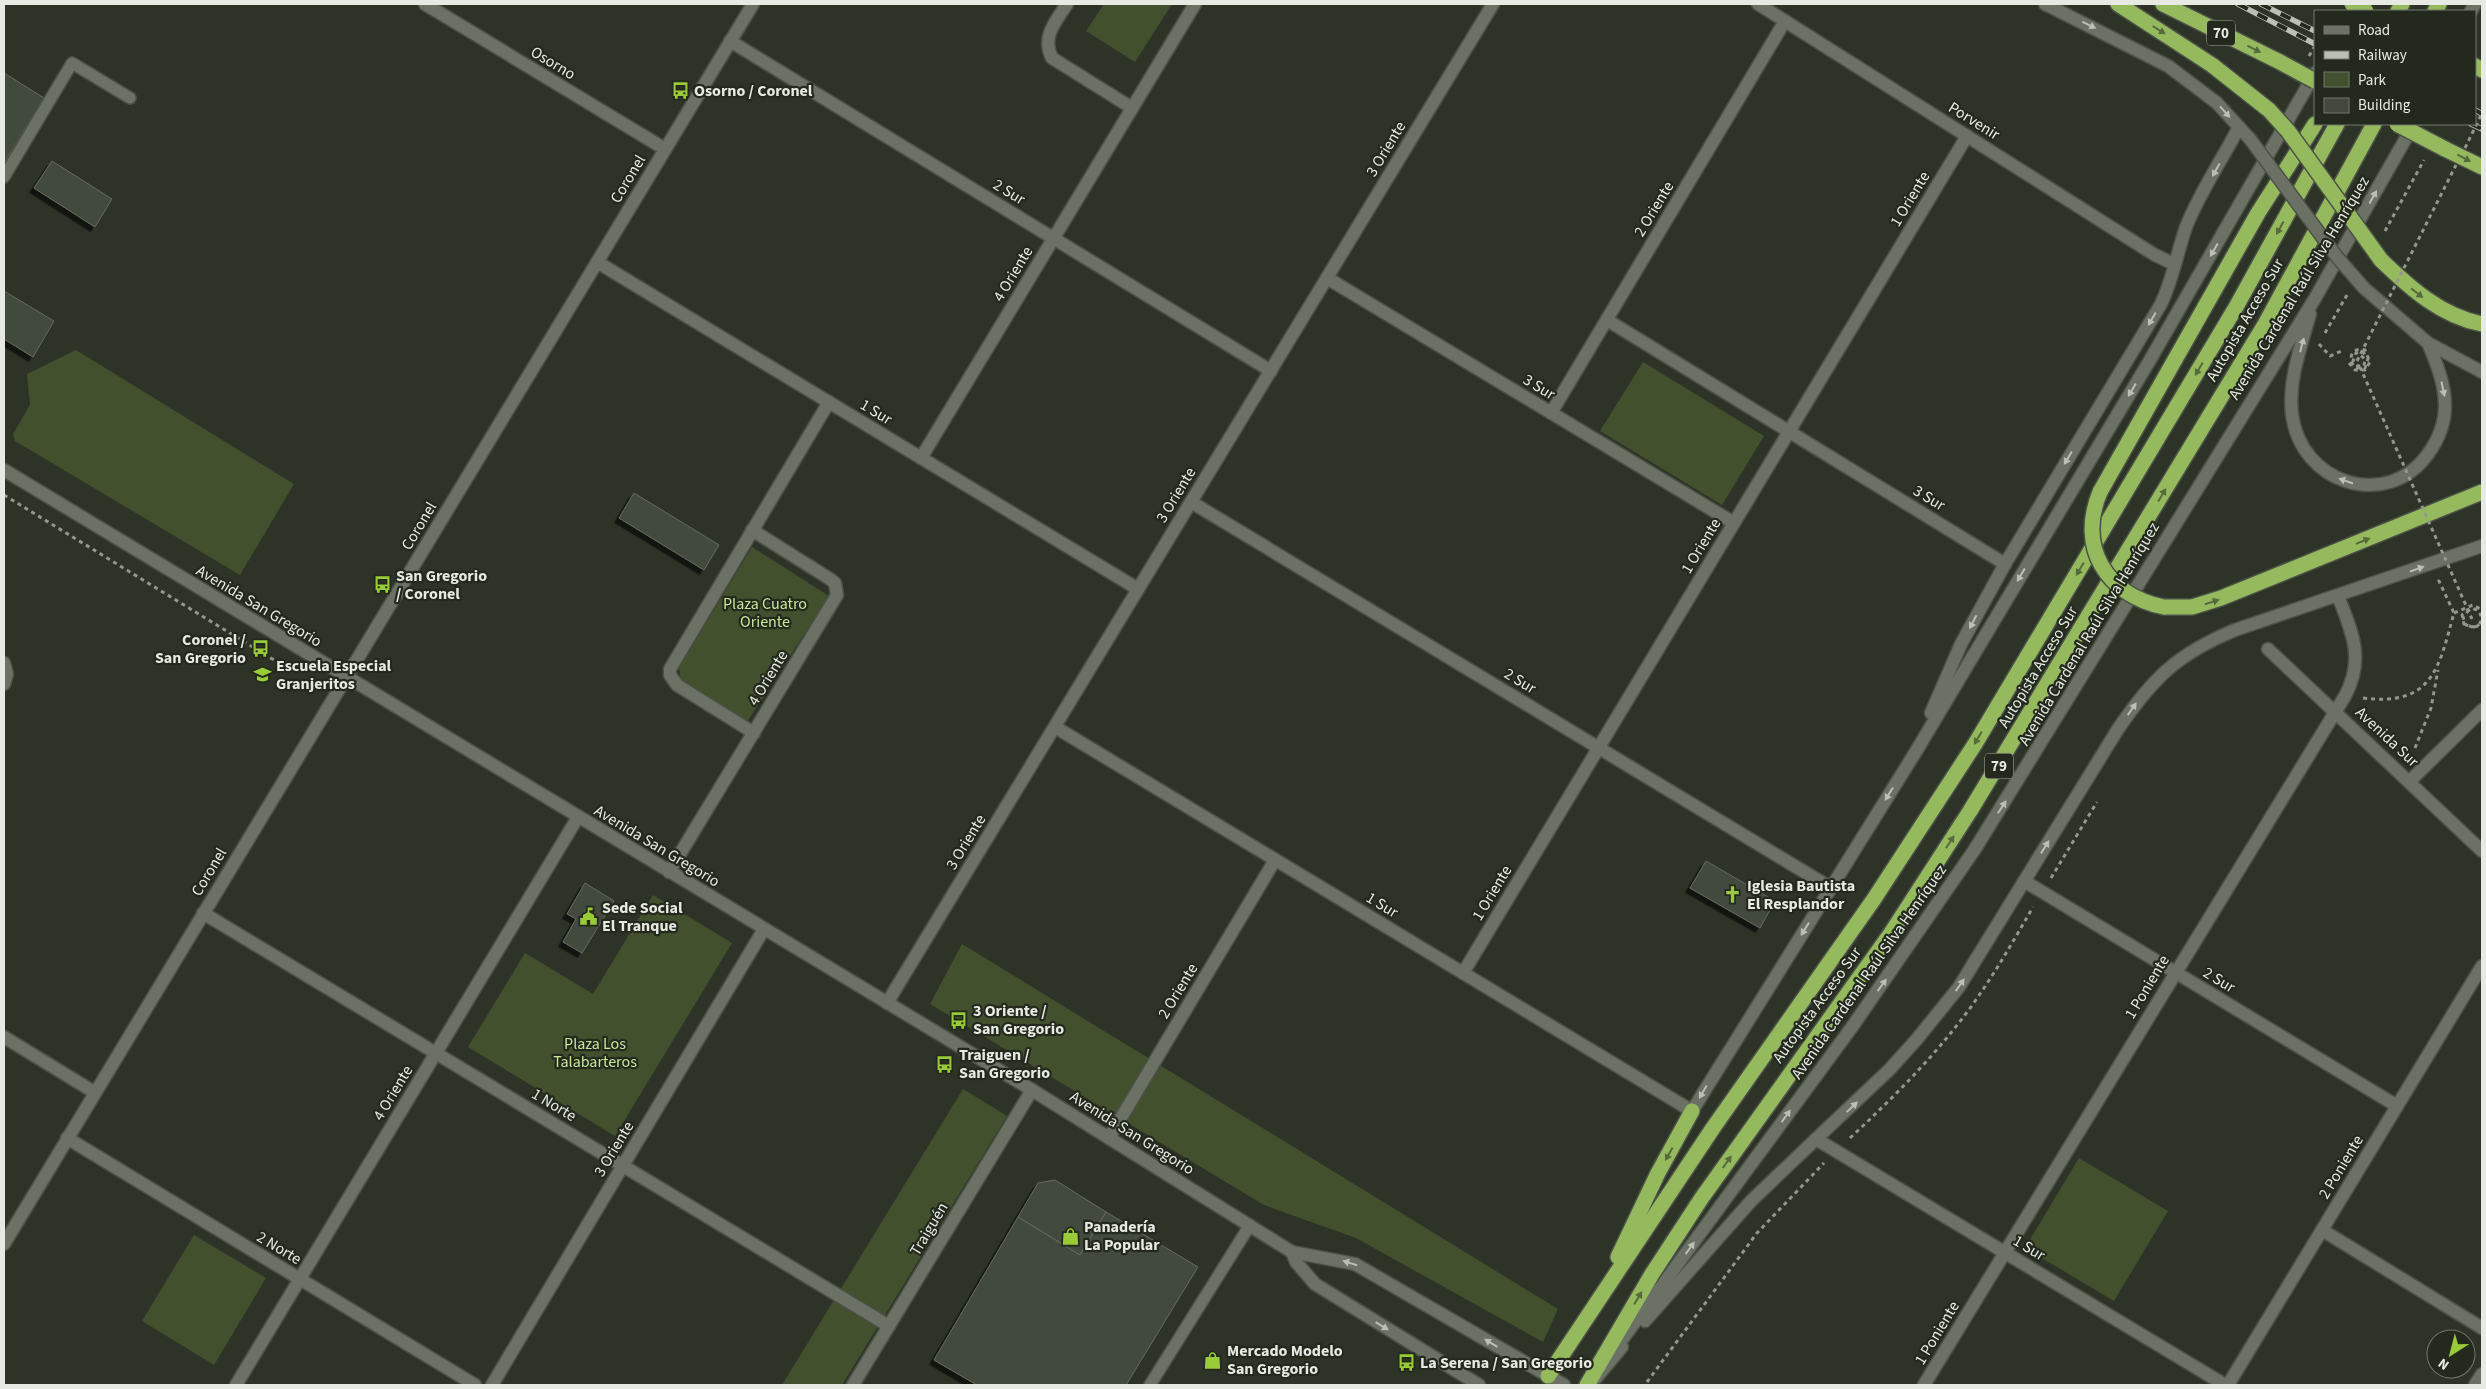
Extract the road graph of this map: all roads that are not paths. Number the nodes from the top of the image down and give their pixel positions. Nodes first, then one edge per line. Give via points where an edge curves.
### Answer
1 (425, 4) edge
2 (753, 4) edge
3 (1067, 4) edge
4 (1195, 4) edge
5 (1493, 4) edge
6 (1758, 4) edge
7 (2045, 4) edge
8 (2118, 4) edge
9 (2163, 4) edge
10 (2353, 4) edge
11 (438, 7) edge
12 (2364, 10) edge
13 (1785, 20) junction
14 (730, 41) junction
15 (2314, 75) edge
16 (2314, 80) edge
17 (130, 98) dead end
18 (1132, 108) junction
19 (2314, 125) edge
20 (2336, 125) edge
21 (2373, 125) edge
22 (2400, 125) edge
23 (2413, 125) edge
24 (2239, 127) junction
25 (1968, 136) junction
26 (665, 149) junction
27 (2482, 167) edge
28 (4, 177) edge
29 (1053, 238) junction
30 (597, 262) junction
31 (2174, 264) junction
32 (1327, 278) junction
33 (2314, 300) junction
34 (1607, 320) junction
35 (2482, 324) edge
36 (2428, 343) junction
37 (1270, 371) junction
38 (2482, 372) edge
39 (829, 402) junction
40 (1551, 413) junction
41 (1790, 432) junction
42 (921, 458) junction
43 (4, 472) edge
44 (2482, 492) edge
45 (1192, 502) junction
46 (1734, 523) junction
47 (752, 530) junction
48 (2482, 546) edge
49 (2005, 564) junction
50 (1138, 589) junction
51 (2338, 596) junction
52 (2268, 649) dead end
53 (4, 663) edge
54 (346, 677) junction
55 (4, 684) edge
56 (2482, 710) edge
57 (2336, 711) junction
58 (1054, 727) junction
59 (754, 733) junction
60 (1599, 748) junction
61 (1915, 753) junction
62 (2410, 782) junction
63 (578, 817) junction
64 (2482, 851) edge
65 (1275, 860) junction
66 (669, 872) junction
67 (2024, 881) junction
68 (1831, 888) junction
69 (203, 913) junction
70 (764, 929) junction
71 (2482, 966) edge
72 (2175, 972) junction
73 (1463, 973) junction
74 (887, 1003) junction
75 (4, 1037) edge
76 (436, 1053) junction
77 (1032, 1090) junction
78 (94, 1092) junction
79 (2397, 1106) junction
80 (1692, 1111) junction
81 (67, 1138) junction
82 (1108, 1138) junction
83 (1816, 1139) junction
84 (623, 1165) junction
85 (1250, 1225) junction
86 (2322, 1230) junction
87 (4, 1244) edge
88 (1292, 1252) junction
89 (2004, 1252) junction
90 (300, 1279) junction
91 (1602, 1294) junction
92 (889, 1326) junction
93 (2482, 1328) edge
94 (2482, 1374) edge
95 (1545, 1381) edge
96 (236, 1385) edge
97 (474, 1385) edge
98 (492, 1385) edge
99 (853, 1385) edge
100 (1150, 1385) edge
101 (1479, 1385) edge
102 (1564, 1385) edge
103 (1588, 1385) edge
104 (1924, 1385) edge
105 (2226, 1385) edge
106 (2475, 1385) edge

1 - 11 street, Osorno
2 - 14 street, Coronel
3 - 18 street via 1047,38 1052,58
4 - 18 street, 4 Oriente
5 - 32 street, 3 Oriente
6 - 13 street, Porvenir
7 -> 24 street via 2168,66 2217,103
8 -> 35 highway, bridge via 2206,60 2269,110 2288,131 2381,260 2420,296 2460,317
9 -> 16 highway, 70, bridge
10 - 12 highway, bridge
11 - 26 street, Osorno
13 - 25 street, Porvenir
13 - 34 street, 2 Oriente
14 - 26 street, Coronel
14 - 29 street, 2 Sur
15 -> 61 street via 2150,360
17 - 28 lane via 72,63
18 - 29 street, 4 Oriente
19 -> 44 highway, bridge via 2258,213 2100,492 2091,530 2096,556 2124,591 2150,604 2192,607 2207,604
20 -> 91 highway, Autopista Acceso Sur / 79 via 2236,307 1975,744 1874,899 1713,1128
103 -> 21 highway, Autopista Acceso Sur / 79 via 1652,1274 1701,1200 1891,932 1970,812 2264,326
22 -> 27 highway, bridge
33 -> 23 street, Avenida Cardenal Raúl Silva Henríquez
24 -> 31 street via 2194,210
24 - 36 street, bridge via 2364,288
25 - 31 street, Porvenir
25 - 41 street, 1 Oriente
26 - 30 street, Coronel
29 - 37 street, 2 Sur
29 - 42 street, 4 Oriente
30 - 39 street, 1 Sur
30 - 54 street, Coronel
31 -> 49 street via 2161,304
32 - 37 street, 3 Oriente
32 - 40 street, 3 Sur
36 -> 33 street via 2436,362 2445,404 2442,429 2431,450 2410,473 2396,481 2368,486 2343,480 2320,468 2294,429 2292,384
103 -> 33 street, Avenida Cardenal Raúl Silva Henríquez via 1852,1027 1948,890 2016,786
34 - 40 street, 2 Oriente
34 - 41 street, 3 Sur
36 - 38 street
37 - 45 street, 3 Oriente
39 - 42 street, 1 Sur
39 - 47 street
40 - 46 street, 3 Sur
41 - 46 street, 1 Oriente
41 - 49 street, 3 Sur
42 - 50 street, 1 Sur
43 - 54 street, Avenida San Gregorio
45 - 50 street, 3 Oriente
45 - 60 street, 2 Sur
46 - 60 street, 1 Oriente
47 - 59 street via 672,663 670,675 676,685
47 - 59 street, 4 Oriente via 830,579 837,594
51 -> 48 street
49 -> 61 street via 1961,644
50 - 58 street, 3 Oriente
51 - 57 street, 1 Poniente via 2357,658 2352,684
67 -> 51 street via 2118,729 2143,693 2163,672 2214,639
52 - 57 street, Avenida Sur
53 - 55 street via 7,674
54 - 63 street, Avenida San Gregorio
54 - 69 street, Coronel
56 - 62 street
57 - 62 street, Avenida Sur
57 - 72 street, 1 Poniente
58 - 65 street, 1 Sur
58 - 74 street, 3 Oriente
59 - 66 street, 4 Oriente
60 - 68 street, 2 Sur
60 - 73 street, 1 Oriente
61 -> 68 street
62 - 64 street, Avenida Sur
63 - 66 street, Avenida San Gregorio
63 - 76 street, 4 Oriente
65 - 73 street, 1 Sur
65 - 82 street, 2 Oriente
66 - 70 street, Avenida San Gregorio
67 - 72 street, 2 Sur
83 -> 67 street via 1890,1069 1943,1007 1973,965
68 -> 80 street
69 - 76 street, 1 Norte
69 - 78 street, Coronel
70 - 74 street, Avenida San Gregorio
70 - 84 street, 3 Oriente
71 - 79 street, 2 Poniente
72 - 79 street, 2 Sur
72 - 89 street, 1 Poniente
73 - 80 street, 1 Sur
74 - 77 street, Avenida San Gregorio
75 - 78 street
76 - 84 street, 1 Norte
76 - 90 street, 4 Oriente
77 - 82 street, Avenida San Gregorio
77 - 92 street, Traiguén
78 - 81 street, Coronel
79 - 86 street, 2 Poniente
80 -> 91 highway via 1641,1207
81 - 87 street, Coronel
81 - 90 street, 2 Norte
82 - 85 street, Avenida San Gregorio
83 - 89 street, 1 Sur
83 - 103 street via 1733,1220
84 - 92 street, 1 Norte
84 - 98 street, 3 Oriente
85 - 88 street, Avenida San Gregorio
85 - 100 lane
86 - 93 street
86 - 105 street, 2 Poniente
95 -> 88 street, Avenida San Gregorio via 1355,1264
88 -> 101 street, Avenida San Gregorio via 1296,1262 1315,1284
89 - 104 street, 1 Poniente
89 - 105 street, 1 Sur
90 - 96 street, 4 Oriente
90 - 97 street, 2 Norte
91 - 95 highway, Autopista Acceso Sur / 79
92 - 99 street, Traiguén
94 - 106 street
95 - 102 street, Avenida San Gregorio

